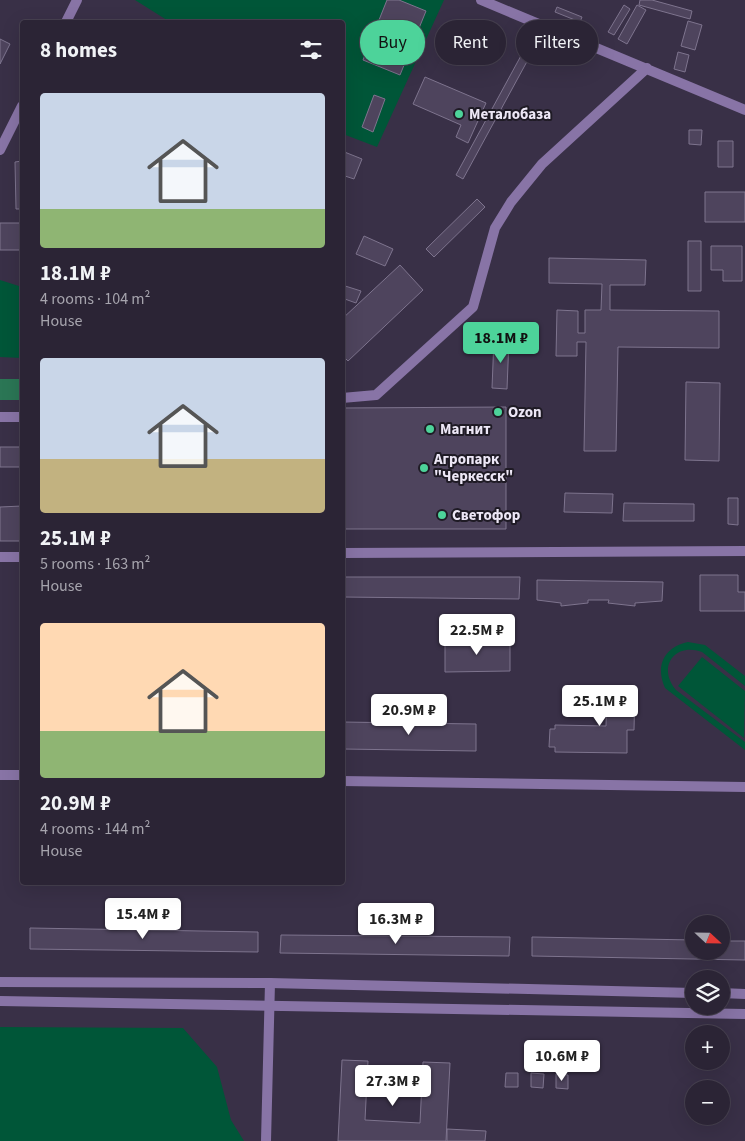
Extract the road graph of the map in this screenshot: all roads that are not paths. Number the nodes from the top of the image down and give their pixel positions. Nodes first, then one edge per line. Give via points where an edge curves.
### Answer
1 (77, 0) edge
2 (481, 0) edge
3 (67, 20) edge
4 (647, 68) junction
5 (20, 110) edge
6 (745, 110) edge
7 (0, 150) edge
8 (345, 398) edge
9 (0, 417) edge
10 (20, 417) edge
11 (745, 551) edge
12 (345, 553) edge
13 (0, 557) edge
14 (20, 557) edge
15 (0, 775) edge
16 (20, 775) edge
17 (345, 781) edge
18 (745, 788) edge
19 (0, 982) edge
20 (270, 983) junction
21 (685, 993) edge
22 (730, 993) edge
23 (745, 994) edge
24 (0, 1000) edge
25 (269, 1004) junction
26 (745, 1014) edge
27 (266, 1141) edge

1 - 3 street
2 - 4 street
4 - 6 street
4 - 8 street via 542,164 511,202 495,228 473,307 376,395
5 - 7 street
9 - 10 street
11 - 12 street
13 - 14 street
15 - 16 street
17 - 18 street
19 - 20 street
20 - 21 street
20 - 25 street
22 - 23 street
24 - 25 street
25 - 26 street
25 - 27 street

